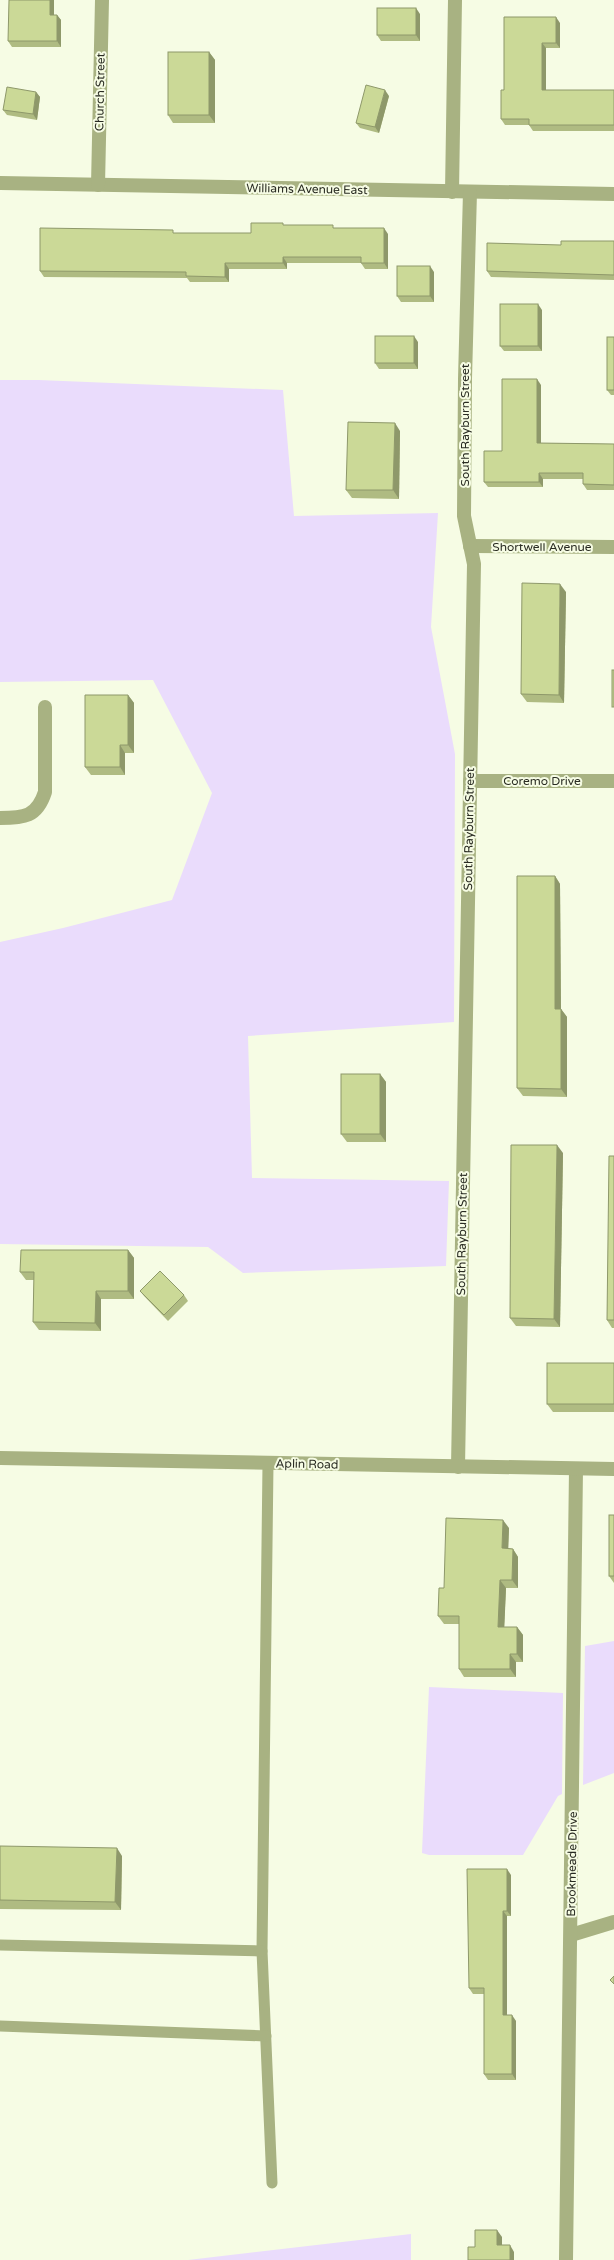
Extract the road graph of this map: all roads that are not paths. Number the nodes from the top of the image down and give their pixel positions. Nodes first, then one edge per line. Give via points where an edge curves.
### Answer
1 (102, 0) edge
2 (455, 0) edge
3 (0, 183) edge
4 (98, 185) junction
5 (452, 192) junction
6 (470, 192) junction
7 (614, 194) edge
8 (470, 546) junction
9 (614, 547) edge
10 (45, 707) dead end
11 (470, 781) junction
12 (614, 782) edge
13 (0, 818) edge
14 (0, 1458) edge
15 (268, 1464) junction
16 (458, 1468) junction
17 (576, 1469) junction
18 (614, 1469) edge
19 (614, 1922) edge
20 (571, 1935) junction
21 (0, 1945) edge
22 (262, 1951) junction
23 (0, 2026) edge
24 (266, 2036) junction
25 (272, 2183) dead end
26 (566, 2260) edge

1 - 4 street, Church Street
2 - 5 street
3 - 4 street, Williams Avenue East
4 - 5 street, Williams Avenue East
5 - 6 street, Williams Avenue East
6 - 7 street, Williams Avenue East
6 - 8 street, South Rayburn Street via 464,379 464,516
8 - 9 street, Shortwell Avenue
8 - 11 street, South Rayburn Street via 474,564
10 - 13 street via 45,792 41,806 26,816
11 - 12 street, Coremo Drive
11 - 16 street, South Rayburn Street
14 - 15 street, Aplin Road
15 - 16 street, Aplin Road
15 - 22 lane
16 - 17 street, Aplin Road
17 - 18 street, Aplin Road
17 - 20 street, Brookmeade Drive
19 - 20 street
20 - 26 street, Brookmeade Drive
21 - 22 lane
22 - 24 lane
23 - 24 lane
24 - 25 lane

